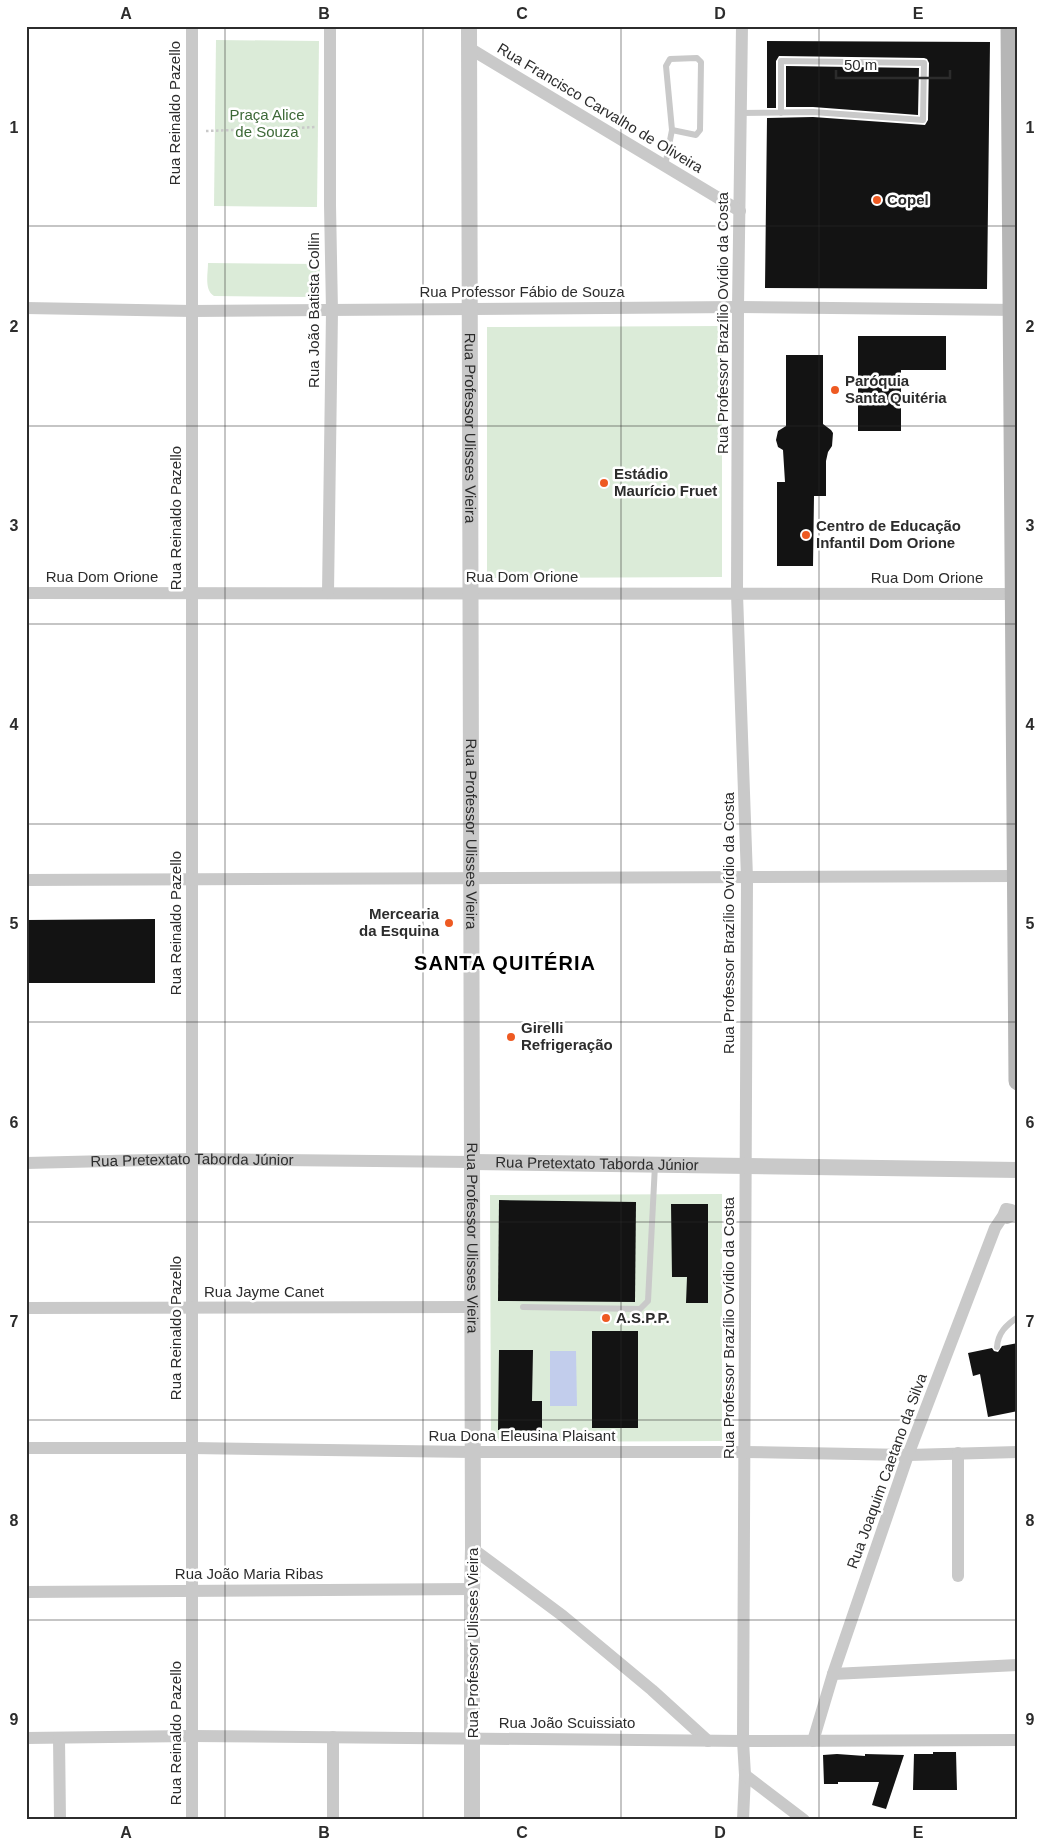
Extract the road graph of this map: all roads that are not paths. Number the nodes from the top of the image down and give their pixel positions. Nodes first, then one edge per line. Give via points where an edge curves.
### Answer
1 (192, 26) edge
2 (330, 26) edge
3 (469, 26) edge
4 (742, 26) edge
5 (1010, 26) edge
6 (469, 48) junction
7 (741, 113) junction
8 (782, 113) junction
9 (672, 130) junction
10 (665, 166) junction
11 (740, 212) junction
12 (738, 307) junction
13 (26, 308) edge
14 (470, 308) junction
15 (1015, 310) edge
16 (192, 311) junction
17 (332, 311) junction
18 (1015, 340) edge
19 (1015, 375) edge
20 (26, 593) edge
21 (192, 593) junction
22 (328, 593) junction
23 (470, 594) junction
24 (737, 594) junction
25 (1016, 594) edge
26 (1017, 876) edge
27 (747, 878) junction
28 (192, 879) junction
29 (470, 879) junction
30 (26, 880) edge
31 (1018, 1081) edge
32 (192, 1158) junction
33 (472, 1162) junction
34 (26, 1163) edge
35 (655, 1164) junction
36 (746, 1165) junction
37 (1018, 1170) edge
38 (1003, 1216) dead end
39 (472, 1307) junction
40 (523, 1307) dead end
41 (26, 1308) edge
42 (192, 1309) junction
43 (1018, 1318) edge
44 (997, 1347) dead end
45 (26, 1448) edge
46 (192, 1448) junction
47 (472, 1452) junction
48 (744, 1452) junction
49 (1018, 1452) edge
50 (958, 1453) junction
51 (908, 1455) junction
52 (473, 1549) junction
53 (958, 1576) dead end
54 (472, 1589) junction
55 (192, 1590) junction
56 (26, 1592) edge
57 (1018, 1666) edge
58 (833, 1674) junction
59 (192, 1736) junction
60 (333, 1737) junction
61 (26, 1738) edge
62 (59, 1738) junction
63 (472, 1739) junction
64 (708, 1740) junction
65 (1018, 1740) edge
66 (743, 1741) junction
67 (813, 1741) junction
68 (745, 1775) junction
69 (60, 1820) edge
70 (192, 1820) edge
71 (333, 1820) edge
72 (472, 1820) edge
73 (743, 1820) edge
74 (804, 1820) edge

1 - 16 street, Rua Reinaldo Pazello
2 - 17 street, Rua João Batista Collin
3 - 6 street, Rua Professor Ulisses Vieira
4 - 7 street, Rua Professor Brazílio Ovídio da Costa
5 - 15 main road
6 - 10 street, Rua Francisco Carvalho de Oliveira
6 - 14 street, Rua Professor Ulisses Vieira
7 - 8 lane
7 - 11 street, Rua Professor Brazílio Ovídio da Costa
8 - 8 lane via 813,112 923,120 924,63 781,61
9 - 9 lane via 696,135 700,130 701,62 697,58 670,59 666,66
9 - 10 lane
10 - 11 street, Rua Francisco Carvalho de Oliveira
11 - 12 street, Rua Professor Brazílio Ovídio da Costa
12 - 14 street, Rua Professor Fábio de Souza
12 - 15 street, Rua Professor Fábio de Souza
12 - 24 street, Rua Professor Brazílio Ovídio da Costa
13 - 16 street, Rua Professor Fábio de Souza
14 - 17 street, Rua Professor Fábio de Souza
14 - 23 street, Rua Professor Ulisses Vieira
15 - 18 main road
16 - 17 street, Rua Professor Fábio de Souza
16 - 21 street, Rua Reinaldo Pazello
17 - 22 street, Rua João Batista Collin
18 - 19 main road
19 - 25 main road
20 - 21 street, Rua Dom Orione
21 - 22 street, Rua Dom Orione
21 - 28 street, Rua Reinaldo Pazello
22 - 23 street, Rua Dom Orione
23 - 24 street, Rua Dom Orione
23 - 29 street, Rua Professor Ulisses Vieira
24 - 25 street, Rua Dom Orione
24 - 27 street, Rua Professor Brazílio Ovídio da Costa
25 - 26 main road
26 - 27 street
26 - 31 main road
27 - 29 street
27 - 36 street, Rua Professor Brazílio Ovídio da Costa
28 - 29 street
28 - 30 street
28 - 32 street, Rua Reinaldo Pazello
29 - 33 street, Rua Professor Ulisses Vieira
32 - 33 street, Rua Pretextato Taborda Júnior
32 - 34 street, Rua Pretextato Taborda Júnior
32 - 42 street, Rua Reinaldo Pazello
33 - 35 street, Rua Pretextato Taborda Júnior
33 - 39 street, Rua Professor Ulisses Vieira
35 - 36 street, Rua Pretextato Taborda Júnior
35 - 40 lane via 648,1301 640,1309
36 - 37 street, Rua Pretextato Taborda Júnior
36 - 48 street, Rua Professor Brazílio Ovídio da Costa
38 - 51 street, Rua Joaquim Caetano da Silva via 995,1228
39 - 42 street, Rua Jayme Canet
39 - 47 street, Rua Professor Ulisses Vieira
41 - 42 street, Rua Jayme Canet
42 - 46 street, Rua Reinaldo Pazello
43 - 44 lane via 1006,1325 997,1339
45 - 46 street, Rua Dona Eleusina Plaisant
46 - 47 street, Rua Dona Eleusina Plaisant
46 - 55 street, Rua Reinaldo Pazello
47 - 48 street, Rua Dona Eleusina Plaisant
47 - 52 street, Rua Professor Ulisses Vieira
48 - 51 street, Rua Dona Eleusina Plaisant
48 - 66 street, Rua Professor Brazílio Ovídio da Costa
49 - 50 street, Rua Dona Eleusina Plaisant
50 - 51 street, Rua Dona Eleusina Plaisant
50 - 53 street
51 - 58 street, Rua Joaquim Caetano da Silva
52 - 54 street, Rua Professor Ulisses Vieira
52 - 64 street via 563,1616
54 - 55 street, Rua João Maria Ribas
54 - 63 street, Rua Professor Ulisses Vieira
55 - 56 street, Rua João Maria Ribas
55 - 59 street, Rua Reinaldo Pazello
57 - 58 street
58 - 67 street, Rua Joaquim Caetano da Silva
59 - 60 street, Rua João Scuissiato
59 - 62 street, Rua João Scuissiato
59 - 70 street, Rua Reinaldo Pazello
60 - 63 street, Rua João Scuissiato
60 - 71 street
61 - 62 street, Rua João Scuissiato
62 - 69 street
63 - 64 street, Rua João Scuissiato
63 - 72 street, Rua Professor Ulisses Vieira
64 - 66 street, Rua João Scuissiato
65 - 67 street, Rua João Scuissiato
66 - 67 street, Rua João Scuissiato
66 - 68 street, Rua Professor Brazílio Ovídio da Costa
68 - 73 street, Rua Professor Brazílio Ovídio da Costa
68 - 74 street

